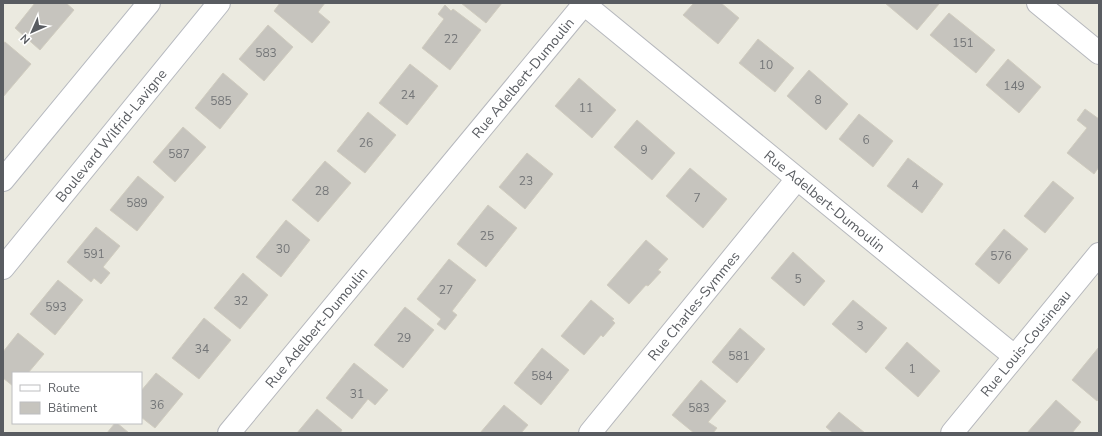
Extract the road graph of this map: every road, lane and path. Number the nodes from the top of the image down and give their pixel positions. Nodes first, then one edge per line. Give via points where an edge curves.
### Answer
1 (149, 3) edge
2 (219, 3) edge
3 (1038, 3) edge
4 (1099, 53) edge
5 (797, 179) junction
6 (3, 180) edge
7 (1099, 254) edge
8 (3, 268) edge
9 (1014, 356) junction
10 (229, 433) edge
11 (590, 433) edge
12 (952, 433) edge

1 - 6 street
2 - 8 street, Boulevard Wilfrid-Lavigne
3 - 4 street
5 - 9 street, Rue Adelbert-Dumoulin
5 - 10 street, Rue Adelbert-Dumoulin via 584,4
5 - 11 street, Rue Charles-Symmes
7 - 9 street, Rue Louis-Cousineau
9 - 12 street, Rue Louis-Cousineau

